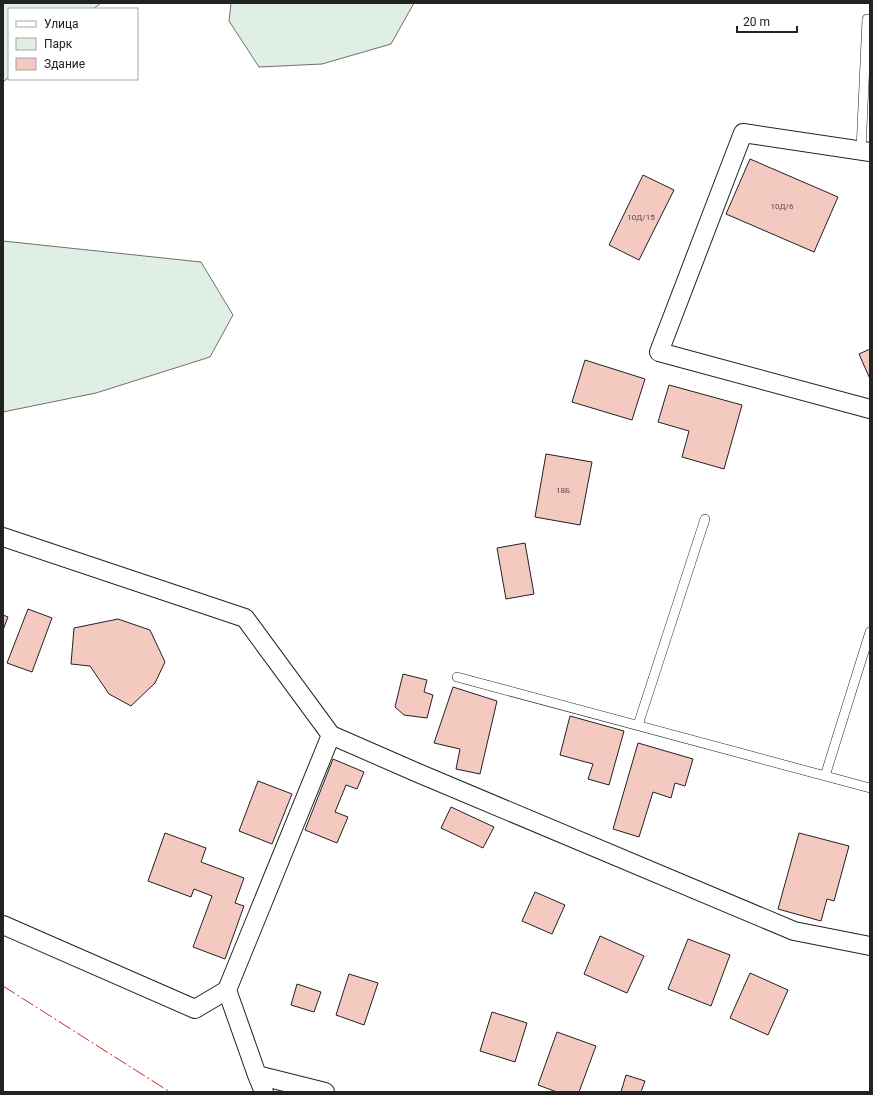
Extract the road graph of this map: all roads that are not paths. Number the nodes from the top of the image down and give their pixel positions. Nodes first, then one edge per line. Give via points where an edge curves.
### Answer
1 (867, 19) dead end
2 (865, 151) edge
3 (870, 409) edge
4 (705, 519) dead end
5 (3, 537) edge
6 (870, 632) edge
7 (457, 677) dead end
8 (638, 725) junction
9 (331, 734) junction
10 (825, 776) junction
11 (870, 788) edge
12 (3, 925) edge
13 (870, 946) edge
14 (226, 990) junction
15 (257, 1075) junction
16 (264, 1092) edge
17 (325, 1092) edge

1 - 2 lane
2 - 3 street via 743,133 660,352
4 - 8 lane
5 - 9 street via 245,618
6 - 10 lane
7 - 8 lane
8 - 10 lane
9 - 13 street via 794,931
9 - 14 street
10 - 11 lane
12 - 14 street via 195,1009
14 - 15 street
15 - 16 street
15 - 17 street

